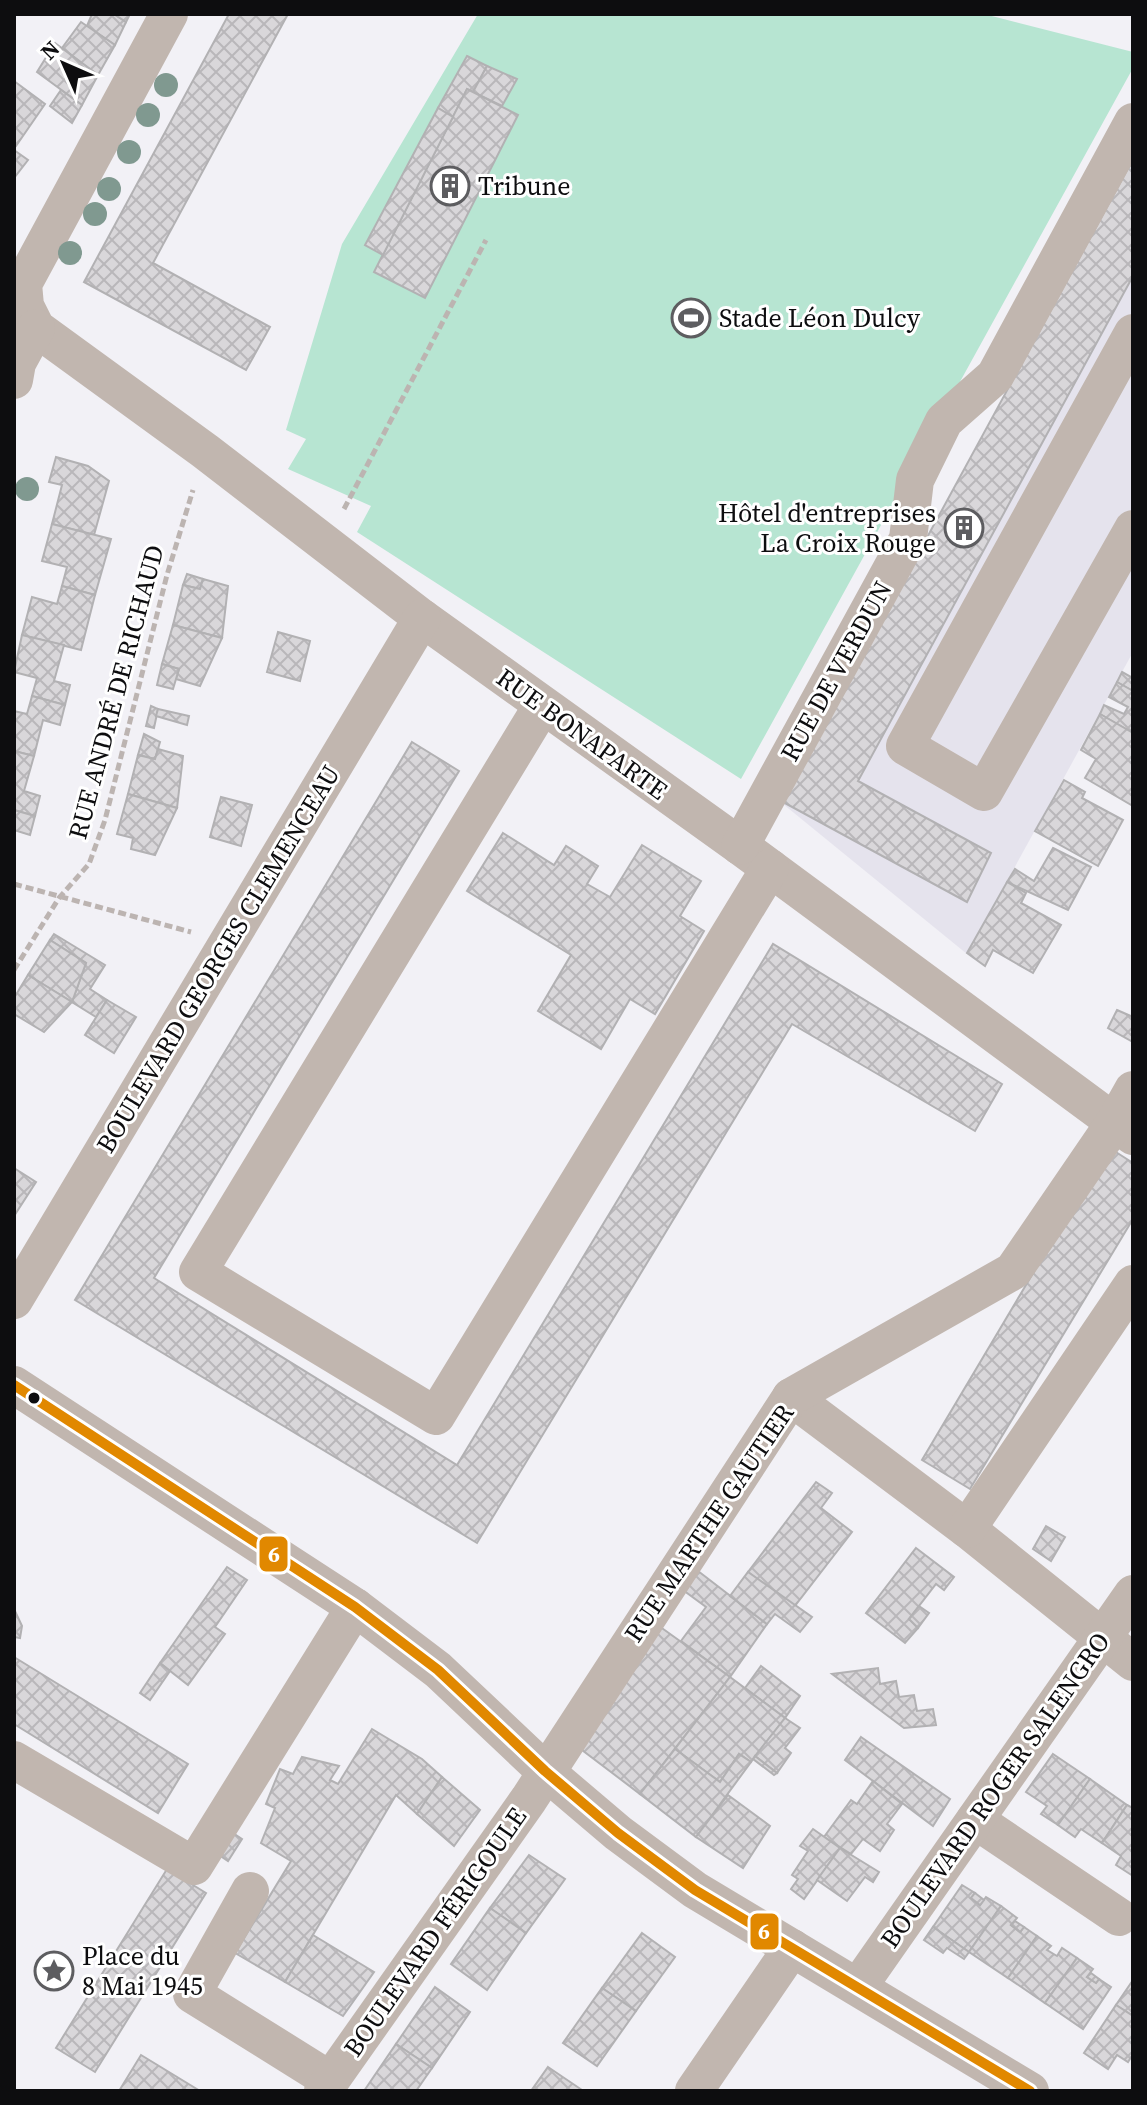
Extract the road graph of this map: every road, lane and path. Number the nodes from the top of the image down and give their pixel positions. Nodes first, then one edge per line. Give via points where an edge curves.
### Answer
1 (169, 14) edge
2 (1133, 122) edge
3 (486, 240) dead end
4 (36, 328) junction
5 (1133, 333) edge
6 (14, 380) edge
7 (205, 451) junction
8 (1133, 529) edge
9 (323, 544) junction
10 (422, 618) junction
11 (542, 706) junction
12 (740, 846) junction
13 (770, 868) junction
14 (14, 884) edge
15 (59, 898) junction
16 (222, 952) junction
17 (14, 970) edge
18 (1133, 1090) edge
19 (1124, 1129) edge
20 (1133, 1284) edge
21 (14, 1300) edge
22 (14, 1385) edge
23 (791, 1397) junction
24 (967, 1529) junction
25 (1133, 1594) edge
26 (355, 1607) junction
27 (1102, 1637) junction
28 (1133, 1662) edge
29 (14, 1760) edge
30 (545, 1771) junction
31 (975, 1820) junction
32 (250, 1891) dead end
33 (1119, 1917) dead end
34 (792, 1948) junction
35 (858, 1987) junction
36 (326, 2086) edge
37 (694, 2091) edge
38 (1030, 2091) edge

1 - 4 street via 23,284 25,306
2 - 12 street, RUE DE VERDUN via 995,376 944,421 915,480 908,539
3 - 9 path
4 - 6 street
4 - 7 street, RUE BONAPARTE
5 - 8 street via 905,746 984,792
7 - 9 street, RUE BONAPARTE
7 - 15 path, RUE ANDRÉ DE RICHAUD via 167,575 105,820 89,864
9 - 10 street, RUE BONAPARTE
10 - 11 street, RUE BONAPARTE
10 - 16 street, BOULEVARD GEORGES CLEMENCEAU
11 - 12 street, RUE BONAPARTE
11 - 13 street via 198,1272 436,1416
12 - 13 street, RUE BONAPARTE
13 - 19 street, RUE BONAPARTE
14 - 15 path
15 - 16 path via 190,932
15 - 17 path, RUE ANDRÉ DE RICHAUD
16 - 21 street, BOULEVARD GEORGES CLEMENCEAU
18 - 19 street, RUE MARTHE GAUTIER
19 - 23 street, RUE MARTHE GAUTIER via 1013,1271
20 - 24 street
22 - 26 street
23 - 24 street
23 - 30 street, RUE MARTHE GAUTIER
24 - 27 street
25 - 27 street, BOULEVARD ROGER SALENGRO
26 - 29 street via 194,1866
26 - 30 street via 438,1670
27 - 28 street
27 - 31 street, BOULEVARD ROGER SALENGRO
30 - 34 street via 695,1890
30 - 36 street, BOULEVARD FÉRIGOULE
31 - 33 street
31 - 35 street, BOULEVARD ROGER SALENGRO
32 - 36 street via 192,1994
34 - 35 street
34 - 37 street
35 - 38 street

